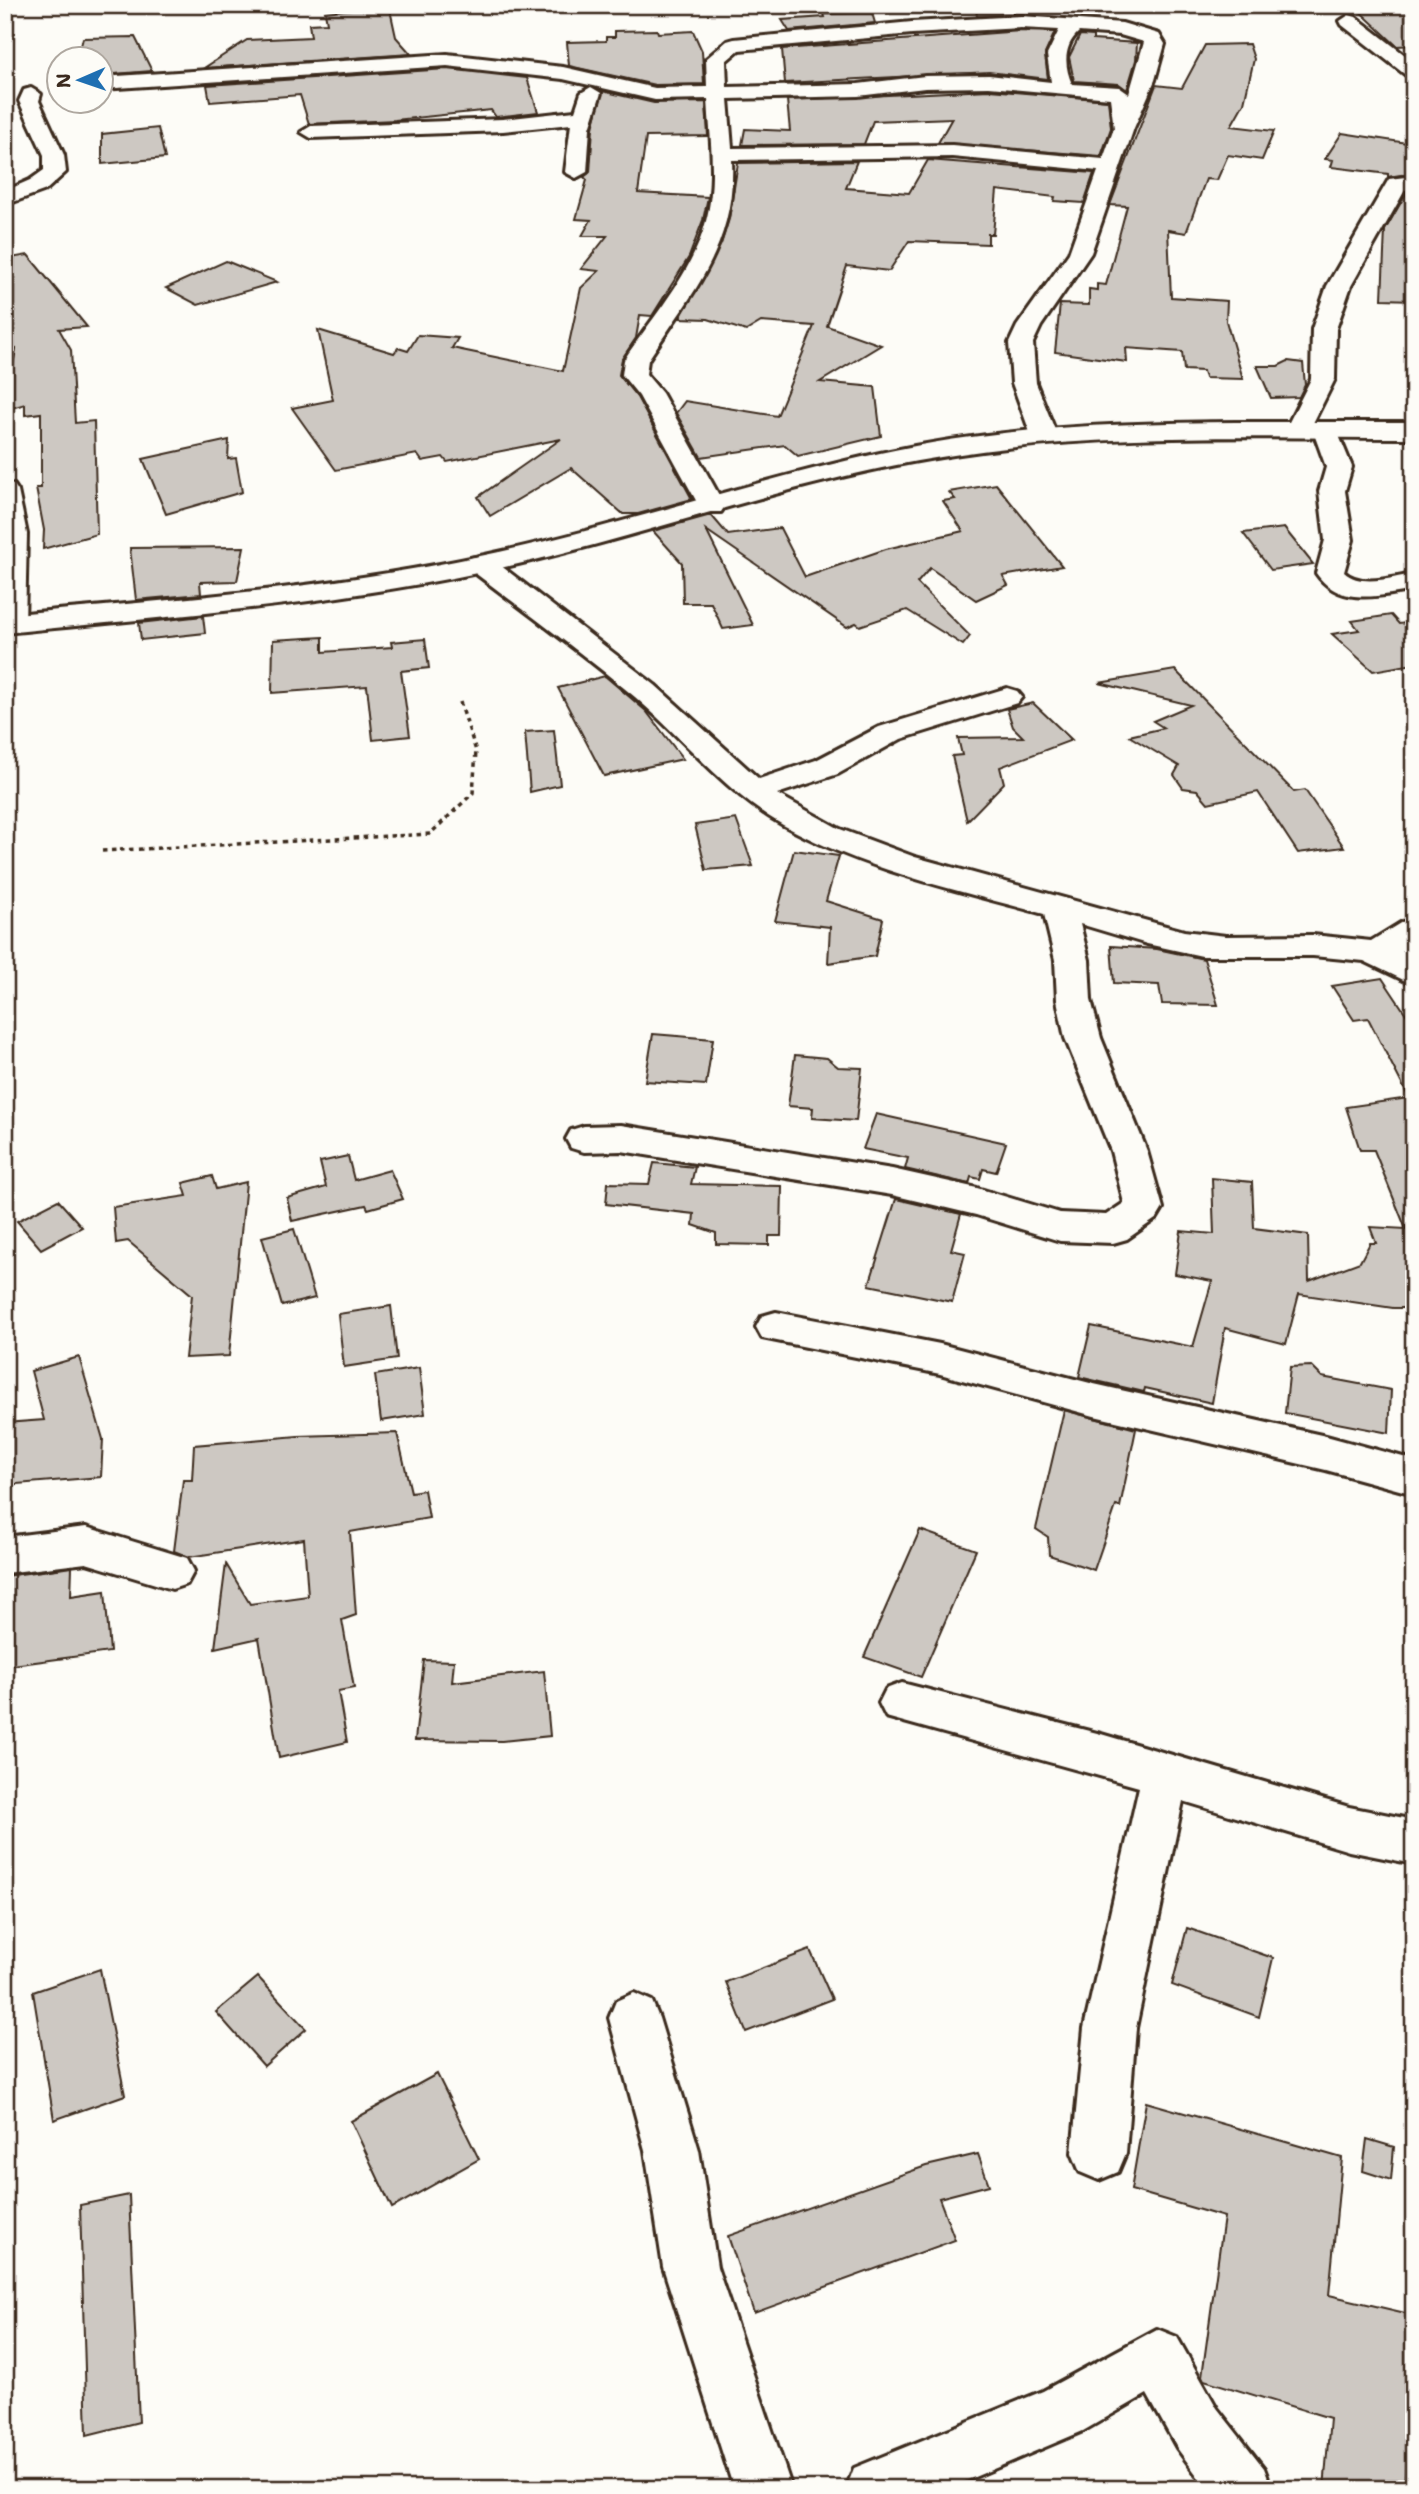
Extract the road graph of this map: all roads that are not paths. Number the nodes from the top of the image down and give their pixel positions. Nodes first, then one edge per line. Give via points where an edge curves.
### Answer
1 (1349, 21) dead end
2 (1075, 25) junction
3 (1414, 72) edge
4 (116, 82) edge
5 (610, 83) junction
6 (1065, 90) junction
7 (31, 92) dead end
8 (718, 95) junction
9 (585, 116) junction
10 (1124, 128) junction
11 (311, 132) dead end
12 (719, 154) junction
13 (1112, 166) junction
14 (576, 172) dead end
15 (1414, 182) edge
16 (5, 200) edge
17 (1298, 430) junction
18 (1326, 430) junction
19 (1414, 430) edge
20 (1044, 435) junction
21 (5, 491) edge
22 (712, 506) junction
23 (481, 564) junction
24 (1414, 582) edge
25 (8, 624) edge
26 (1007, 697) dead end
27 (754, 791) junction
28 (1059, 907) junction
29 (1414, 929) edge
30 (1375, 953) junction
31 (1414, 974) edge
32 (584, 1139) dead end
33 (776, 1327) dead end
34 (1414, 1477) edge
35 (5, 1555) edge
36 (172, 1571) dead end
37 (902, 1703) dead end
38 (1165, 1774) junction
39 (1414, 1842) edge
40 (634, 2018) dead end
41 (1099, 2154) dead end
42 (763, 2489) edge
43 (875, 2489) edge
44 (1243, 2489) edge

1 - 3 street
2 - 6 street via 1063,34 1054,67
2 - 8 street via 1021,22 742,44 726,49 716,59
2 - 10 street via 1132,31 1152,38 1155,44
4 - 5 street via 447,60
5 - 8 street via 655,94
5 - 9 street via 594,89
6 - 8 street via 989,81
6 - 10 street via 1119,93
7 - 16 street via 29,101 54,155 55,172
8 - 12 street
9 - 11 street via 503,125
9 - 14 street
10 - 13 street
12 - 13 street via 952,151
12 - 22 street via 721,201 711,236 696,272 636,360 635,375 650,393
13 - 20 street via 1080,253 1021,343 1024,383
15 - 17 street via 1397,184 1339,286 1324,329 1323,379
17 - 18 street
17 - 20 street
18 - 19 street
18 - 24 street via 1339,467 1332,491 1339,540 1330,573 1333,579 1352,588
20 - 22 street via 857,466
21 - 25 street via 13,534
22 - 23 street
23 - 25 street via 189,606
23 - 27 street via 645,691
26 - 27 street via 890,733 827,767
27 - 28 street via 780,810 838,838 926,872
28 - 30 street via 1202,945 1342,947
28 - 32 street via 1083,1038 1129,1151 1144,1208 1113,1229 1060,1227 977,1202 793,1164 621,1138
29 - 30 street
30 - 31 street via 1396,960
33 - 34 street via 940,1359
35 - 36 street via 86,1545
37 - 38 street
38 - 39 street via 1349,1829
38 - 41 street via 1110,2028
40 - 42 street via 672,2150 690,2267
43 - 44 street via 1063,2411 1157,2357 1197,2428

